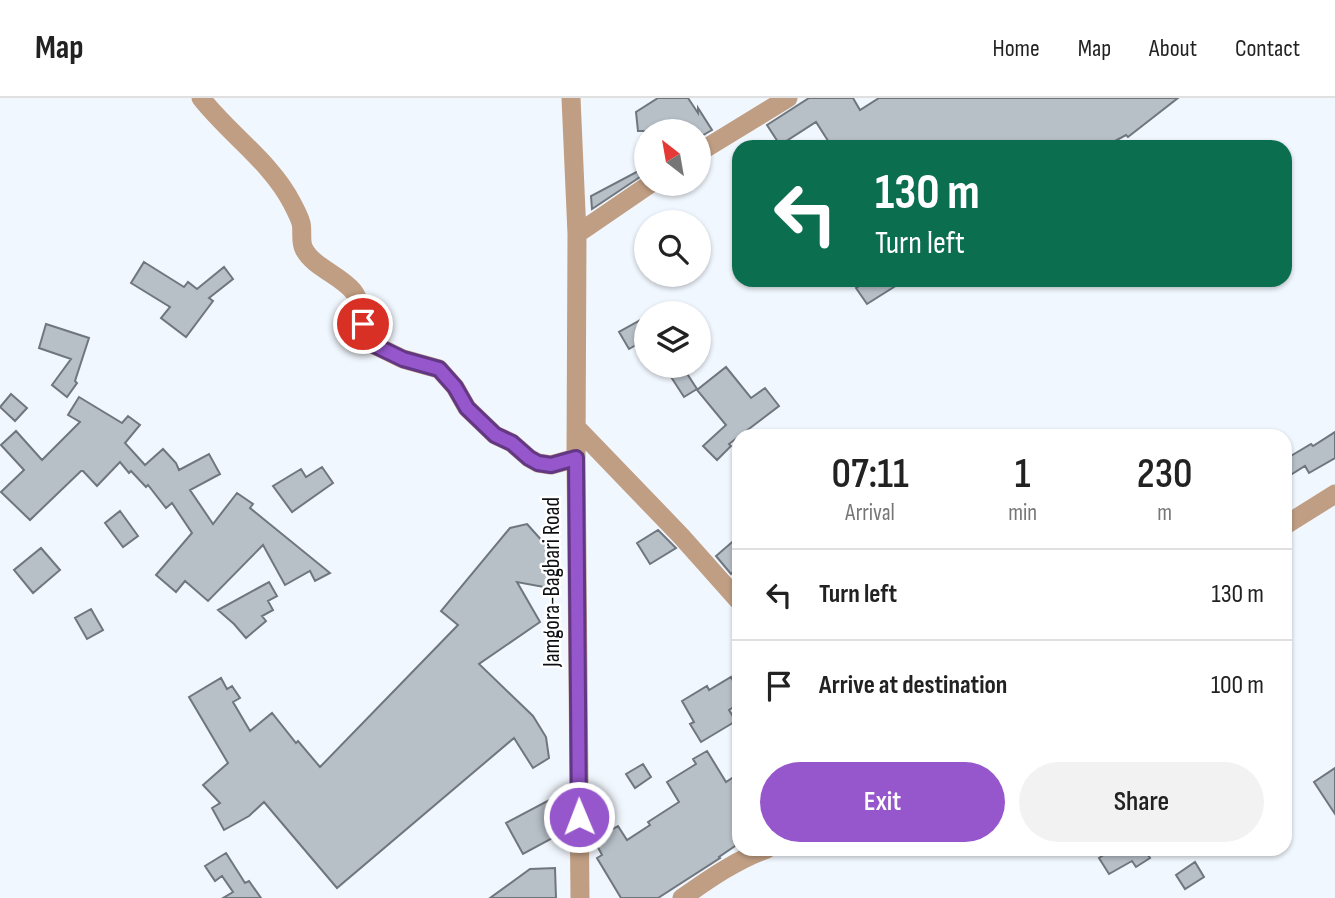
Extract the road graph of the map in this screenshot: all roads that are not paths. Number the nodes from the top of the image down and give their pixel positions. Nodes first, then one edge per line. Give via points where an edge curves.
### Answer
1 (201, 98) edge
2 (571, 98) edge
3 (788, 98) edge
4 (711, 145) edge
5 (634, 195) edge
6 (578, 233) junction
7 (577, 428) junction
8 (576, 458) junction
9 (1335, 494) edge
10 (1292, 521) edge
11 (732, 593) edge
12 (749, 856) edge
13 (580, 898) edge
14 (682, 898) edge

1 - 8 street via 273,174 301,222 304,249 354,292 368,342 439,369 476,417 529,458 551,465
2 - 6 street, Jamgora-Bagbari Road
3 - 4 street
5 - 6 street
6 - 7 street, Jamgora-Bagbari Road
7 - 8 street, Jamgora-Bagbari Road
7 - 11 street
8 - 13 street, Jamgora-Bagbari Road
9 - 10 street
12 - 14 street

